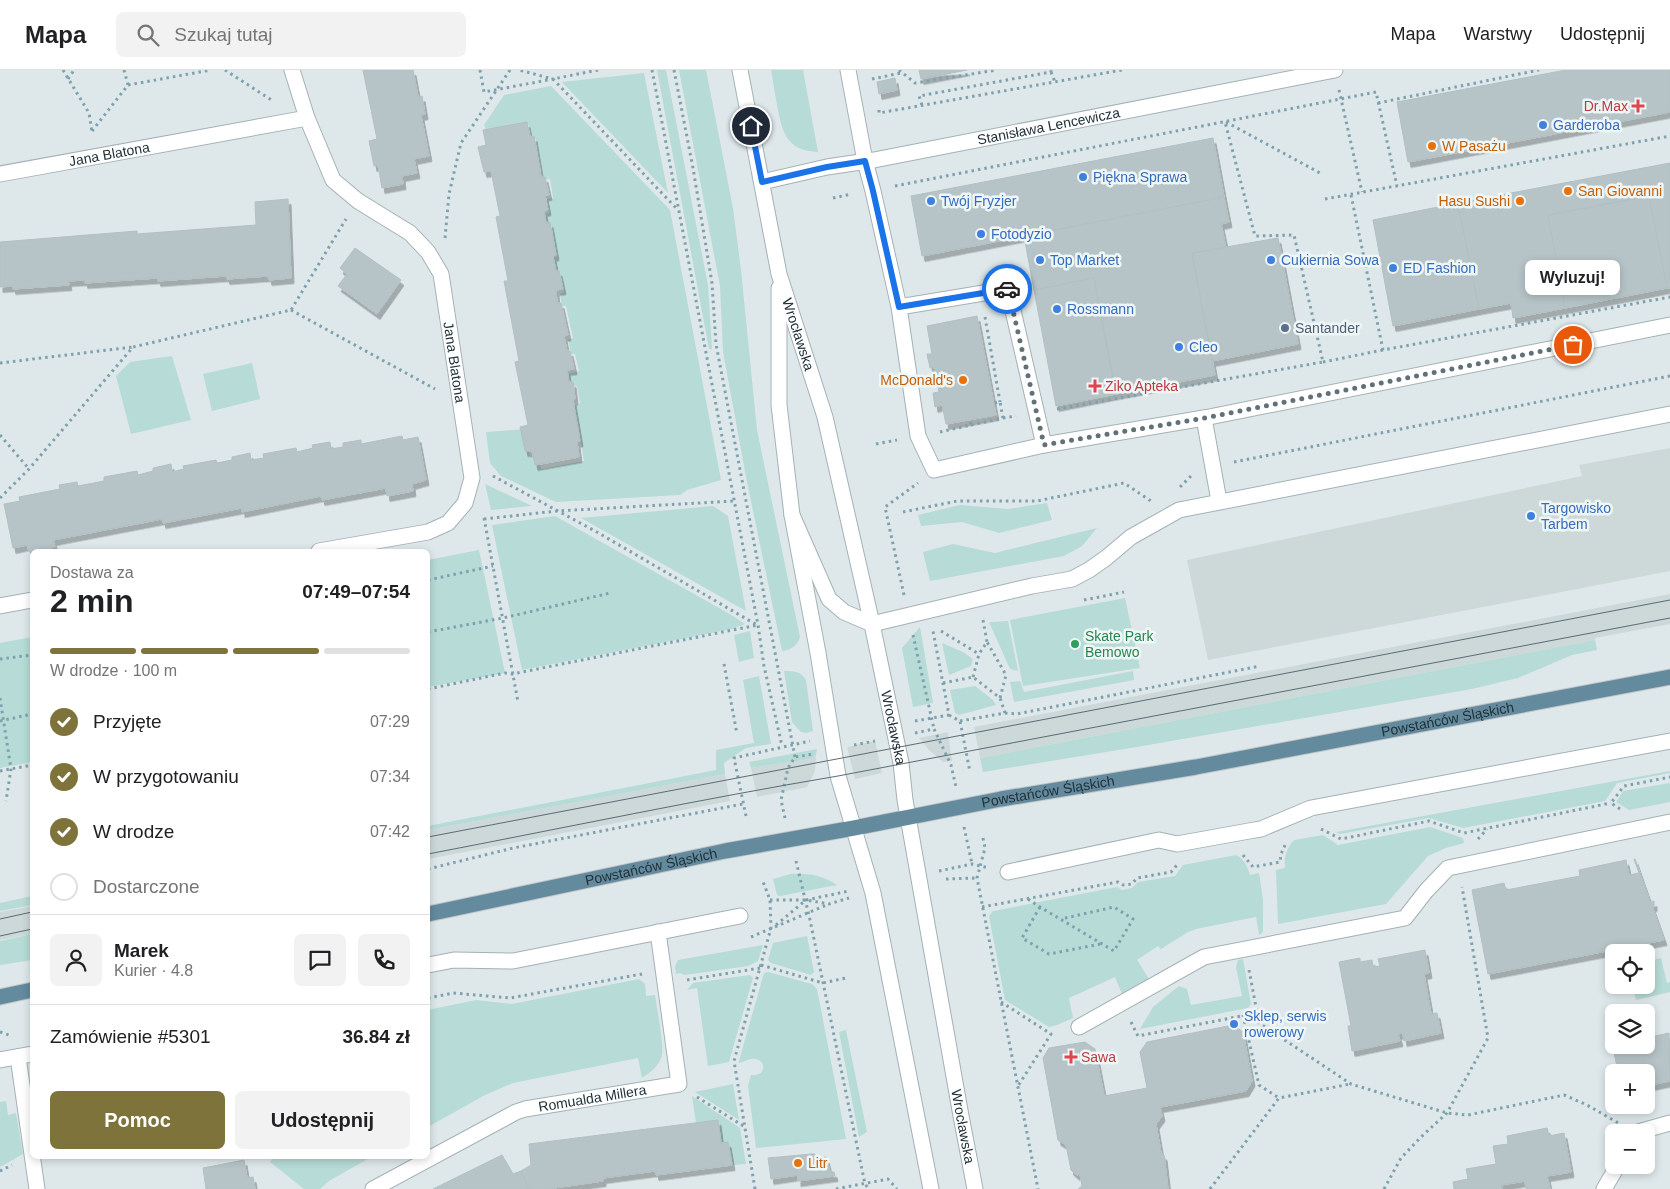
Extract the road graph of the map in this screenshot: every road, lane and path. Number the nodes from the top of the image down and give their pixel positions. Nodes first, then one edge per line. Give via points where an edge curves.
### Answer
1 (63, 70) edge
2 (74, 70) edge
3 (124, 70) edge
4 (211, 70) edge
5 (225, 70) edge
6 (292, 70) edge
7 (480, 70) edge
8 (510, 70) edge
9 (519, 70) edge
10 (598, 70) edge
11 (652, 70) edge
12 (674, 70) edge
13 (740, 70) edge
14 (848, 70) edge
15 (870, 70) edge
16 (997, 70) edge
17 (1122, 70) edge
18 (1334, 70) edge
19 (1539, 70) edge
20 (901, 71) edge
21 (1051, 71) edge
22 (874, 78) dead end
23 (68, 79) junction
24 (554, 79) junction
25 (1055, 82) junction
26 (128, 84) junction
27 (874, 87) dead end
28 (498, 90) junction
29 (1341, 98) junction
30 (1378, 103) junction
31 (878, 104) dead end
32 (922, 105) junction
33 (304, 119) junction
34 (1225, 122) junction
35 (92, 131) junction
36 (1670, 136) edge
37 (96, 157) junction
38 (865, 161) junction
39 (1320, 173) dead end
40 (0, 174) edge
41 (762, 182) junction
42 (1398, 186) junction
43 (873, 191) junction
44 (1362, 192) junction
45 (1351, 195) junction
46 (833, 198) dead end
47 (1325, 199) dead end
48 (358, 200) junction
49 (678, 210) junction
50 (441, 274) junction
51 (779, 274) junction
52 (1670, 297) edge
53 (899, 307) junction
54 (291, 310) junction
55 (985, 317) dead end
56 (1670, 325) edge
57 (133, 347) junction
58 (1383, 350) junction
59 (1323, 362) junction
60 (0, 363) edge
61 (1670, 376) edge
62 (460, 402) junction
63 (1000, 402) junction
64 (994, 403) dead end
65 (1036, 413) junction
66 (1670, 414) edge
67 (1003, 418) junction
68 (1204, 418) junction
69 (971, 425) dead end
70 (0, 435) edge
71 (1044, 445) junction
72 (470, 464) junction
73 (1212, 466) junction
74 (28, 469) junction
75 (934, 470) junction
76 (471, 483) junction
77 (0, 498) edge
78 (734, 501) junction
79 (1151, 501) dead end
80 (1219, 501) junction
81 (557, 511) junction
82 (903, 512) dead end
83 (792, 515) junction
84 (484, 518) junction
85 (330, 549) edge
86 (493, 566) junction
87 (430, 580) edge
88 (903, 589) dead end
89 (610, 592) dead end
90 (30, 600) edge
91 (0, 606) edge
92 (503, 618) junction
93 (872, 624) junction
94 (758, 625) junction
95 (932, 626) dead end
96 (430, 632) edge
97 (913, 632) dead end
98 (979, 654) junction
99 (30, 655) edge
100 (0, 659) edge
101 (724, 664) dead end
102 (1260, 666) dead end
103 (512, 674) junction
104 (973, 677) junction
105 (1670, 677) edge
106 (943, 683) dead end
107 (430, 689) edge
108 (0, 698) edge
109 (1000, 698) junction
110 (518, 702) dead end
111 (1005, 712) junction
112 (30, 714) edge
113 (949, 716) dead end
114 (2, 721) edge
115 (960, 721) junction
116 (934, 729) junction
117 (737, 734) dead end
118 (936, 734) dead end
119 (895, 737) junction
120 (812, 740) dead end
121 (1670, 741) edge
122 (793, 745) junction
123 (782, 746) junction
124 (834, 750) junction
125 (795, 757) junction
126 (30, 765) edge
127 (11, 769) junction
128 (0, 771) edge
129 (970, 772) dead end
130 (1670, 777) edge
131 (6, 801) dead end
132 (1611, 803) junction
133 (743, 804) junction
134 (782, 807) dead end
135 (1624, 812) dead end
136 (746, 816) dead end
137 (908, 817) junction
138 (1670, 822) edge
139 (854, 828) junction
140 (1487, 828) junction
141 (1315, 831) dead end
142 (983, 838) dead end
143 (1290, 838) dead end
144 (1475, 843) dead end
145 (968, 844) dead end
146 (1241, 853) dead end
147 (1180, 861) dead end
148 (972, 864) junction
149 (980, 866) junction
150 (430, 869) edge
151 (949, 869) dead end
152 (1008, 872) joint
153 (799, 874) dead end
154 (977, 878) junction
155 (762, 879) dead end
156 (946, 879) dead end
157 (1461, 879) dead end
158 (843, 892) dead end
159 (849, 898) dead end
160 (1027, 899) junction
161 (770, 900) junction
162 (806, 900) junction
163 (829, 904) junction
164 (982, 907) junction
165 (1040, 907) junction
166 (808, 912) junction
167 (430, 914) edge
168 (740, 916) dead end
169 (1061, 919) junction
170 (771, 928) junction
171 (658, 932) junction
172 (1101, 944) junction
173 (1245, 949) junction
174 (430, 965) edge
175 (761, 967) junction
176 (846, 978) dead end
177 (823, 982) junction
178 (666, 983) junction
179 (30, 990) edge
180 (0, 996) edge
181 (430, 998) edge
182 (1000, 1002) junction
183 (1121, 1003) junction
184 (1257, 1013) junction
185 (1243, 1015) junction
186 (1079, 1027) dead end
187 (25, 1056) edge
188 (0, 1060) edge
189 (679, 1084) junction
190 (1351, 1084) junction
191 (1018, 1086) junction
192 (1279, 1098) junction
193 (30, 1111) edge
194 (1447, 1113) junction
195 (1670, 1123) edge
196 (1622, 1124) edge
197 (1655, 1126) edge
198 (745, 1127) junction
199 (430, 1158) edge
200 (34, 1159) edge
201 (429, 1159) edge
202 (1613, 1174) edge
203 (865, 1184) junction
204 (755, 1187) edge
205 (37, 1189) edge
206 (373, 1189) edge
207 (751, 1189) edge
208 (836, 1189) edge
209 (869, 1189) edge
210 (897, 1189) edge
211 (931, 1189) edge
212 (975, 1189) edge
213 (1038, 1189) edge
214 (1210, 1189) edge
215 (1384, 1189) edge
216 (1604, 1189) edge

1 - 23 path
2 - 23 path
3 - 26 path
4 - 26 path
5 - 33 path
6 - 33 street, Jana Blatona
7 - 28 path via 484,92
8 - 28 path
9 - 24 path
10 - 24 path
11 - 49 path
12 - 122 path via 712,283 716,344
13 - 41 street, Wrocławska
14 - 38 street
15 - 27 path
16 - 20 path via 915,83
17 - 25 path
18 - 29 path
18 - 38 street, Stanisława Lencewicza
19 - 30 path
20 - 22 path
21 - 25 path
21 - 32 path via 919,96
23 - 35 path via 89,112
24 - 28 path
24 - 49 path
25 - 32 path
26 - 35 path
28 - 50 path via 461,143 449,194
29 - 30 path via 1376,92
29 - 34 path
29 - 44 path
30 - 42 path
31 - 32 path via 879,113
33 - 37 street, Jana Blatona
33 - 48 street, Jana Blatona via 333,180
34 - 39 path
34 - 43 path
34 - 59 path via 1255,236 1294,235
35 - 37 path
36 - 42 path
37 - 40 street, Jana Blatona
38 - 41 street, Stanisława Lencewicza
38 - 43 street
41 - 51 street, Wrocławska
42 - 44 path
43 - 46 path
43 - 53 street
44 - 45 path
45 - 47 path
45 - 58 path
48 - 50 street, Jana Blatona via 410,233 428,252
48 - 54 path
49 - 78 path
50 - 62 street, Jana Blatona
51 - 83 street, Wrocławska via 779,405
51 - 93 street, Wrocławska via 825,417
52 - 58 path
53 - 65 street via 1008,289
53 - 75 street via 918,436
54 - 57 path
54 - 62 path
55 - 63 path
56 - 68 street
57 - 60 path
57 - 74 path
58 - 59 path
59 - 65 path
61 - 73 path
62 - 72 street, Jana Blatona
63 - 64 path
63 - 67 path
65 - 67 path
65 - 71 street
66 - 80 street
67 - 69 path
68 - 71 street
68 - 73 street
70 - 74 path
71 - 75 street
72 - 76 street, Jana Blatona
72 - 81 path
73 - 80 street
74 - 77 path
75 - 88 path via 885,507
76 - 84 path
76 - 85 street, Jana Blatona via 466,503 448,523 428,532
78 - 81 path
78 - 94 path
79 - 82 path via 1124,483 1037,501 957,501
80 - 93 street via 1179,510 1149,525 1072,579
81 - 84 path
81 - 94 path
83 - 93 street via 829,599 844,612
83 - 124 street, Wrocławska
84 - 86 path
86 - 87 path
86 - 92 path
89 - 92 path
90 - 91 street
92 - 96 path
92 - 103 path
93 - 119 street, Wrocławska
94 - 103 path
94 - 123 path
95 - 98 path
97 - 116 path
98 - 104 path
98 - 109 path via 987,642 1006,675
99 - 100 path
101 - 117 path
102 - 111 path via 1017,714
103 - 107 path
103 - 110 path
104 - 106 path
104 - 109 path
105 - 137 main road, Powstańców Śląskich via 1196,767
108 - 114 path
109 - 111 path
111 - 115 path
112 - 114 path
113 - 115 path
114 - 127 path
115 - 129 path
116 - 118 path
116 - 119 path
119 - 124 path
119 - 137 street, Wrocławska
120 - 122 path
121 - 152 street via 1311,808 1261,829 1177,844 1159,840
122 - 123 path
122 - 125 path
123 - 133 path via 734,758
124 - 125 path
124 - 139 street, Wrocławska via 838,776
125 - 134 path via 788,768
126 - 127 path
127 - 128 path
127 - 131 path
130 - 132 path via 1624,786
132 - 135 path
132 - 140 path
133 - 136 path
133 - 150 path via 513,848
137 - 139 main road, Powstańców Śląskich
137 - 212 street, Wrocławska
138 - 173 street via 1448,868 1404,918
139 - 167 main road, Powstańców Śląskich via 726,851
139 - 211 street, Wrocławska via 874,893
140 - 141 path via 1464,833 1429,821 1341,839 1323,829
140 - 144 path
142 - 149 path via 985,848
143 - 146 path via 1282,850 1280,862 1253,867
145 - 148 path
147 - 160 path via 1171,872 1137,878 1132,884 1118,882
148 - 149 path
148 - 151 path
149 - 152 path
149 - 154 path
153 - 162 path
154 - 156 path
154 - 164 path
155 - 161 path
157 - 194 path via 1488,1038
158 - 162 path
159 - 163 path
160 - 164 path
160 - 165 path
161 - 162 path
161 - 170 path
162 - 163 path
162 - 166 path
162 - 170 path
163 - 166 path
164 - 182 path
165 - 169 path
165 - 172 path via 1022,938 1049,954
166 - 170 path
166 - 177 path
168 - 171 street
169 - 172 path
169 - 172 path via 1114,907 1133,920 1114,952
170 - 175 path
171 - 174 street via 513,961 454,960
171 - 178 street
173 - 183 street via 1204,957
173 - 184 path
175 - 177 path
175 - 178 path
175 - 198 path via 734,1061
176 - 177 path
177 - 203 path
178 - 181 path via 650,986 648,973 510,998 453,993
178 - 189 street
179 - 180 main road
182 - 191 path
182 - 191 path via 1051,1034
183 - 185 path via 1138,1036
183 - 186 street
184 - 185 path
184 - 190 path via 1259,1023
185 - 192 path via 1259,1085
187 - 188 street
187 - 193 street
189 - 198 path
189 - 199 street, Romualda Millera via 520,1110
190 - 192 path
190 - 194 path
191 - 213 path
192 - 214 path
194 - 196 path via 1468,1115 1564,1095
194 - 215 path via 1401,1158
195 - 197 street
198 - 204 path
200 - 205 street
201 - 206 street, Romualda Millera
202 - 216 street
203 - 208 path
203 - 209 path
203 - 210 path via 888,1179
204 - 207 path

